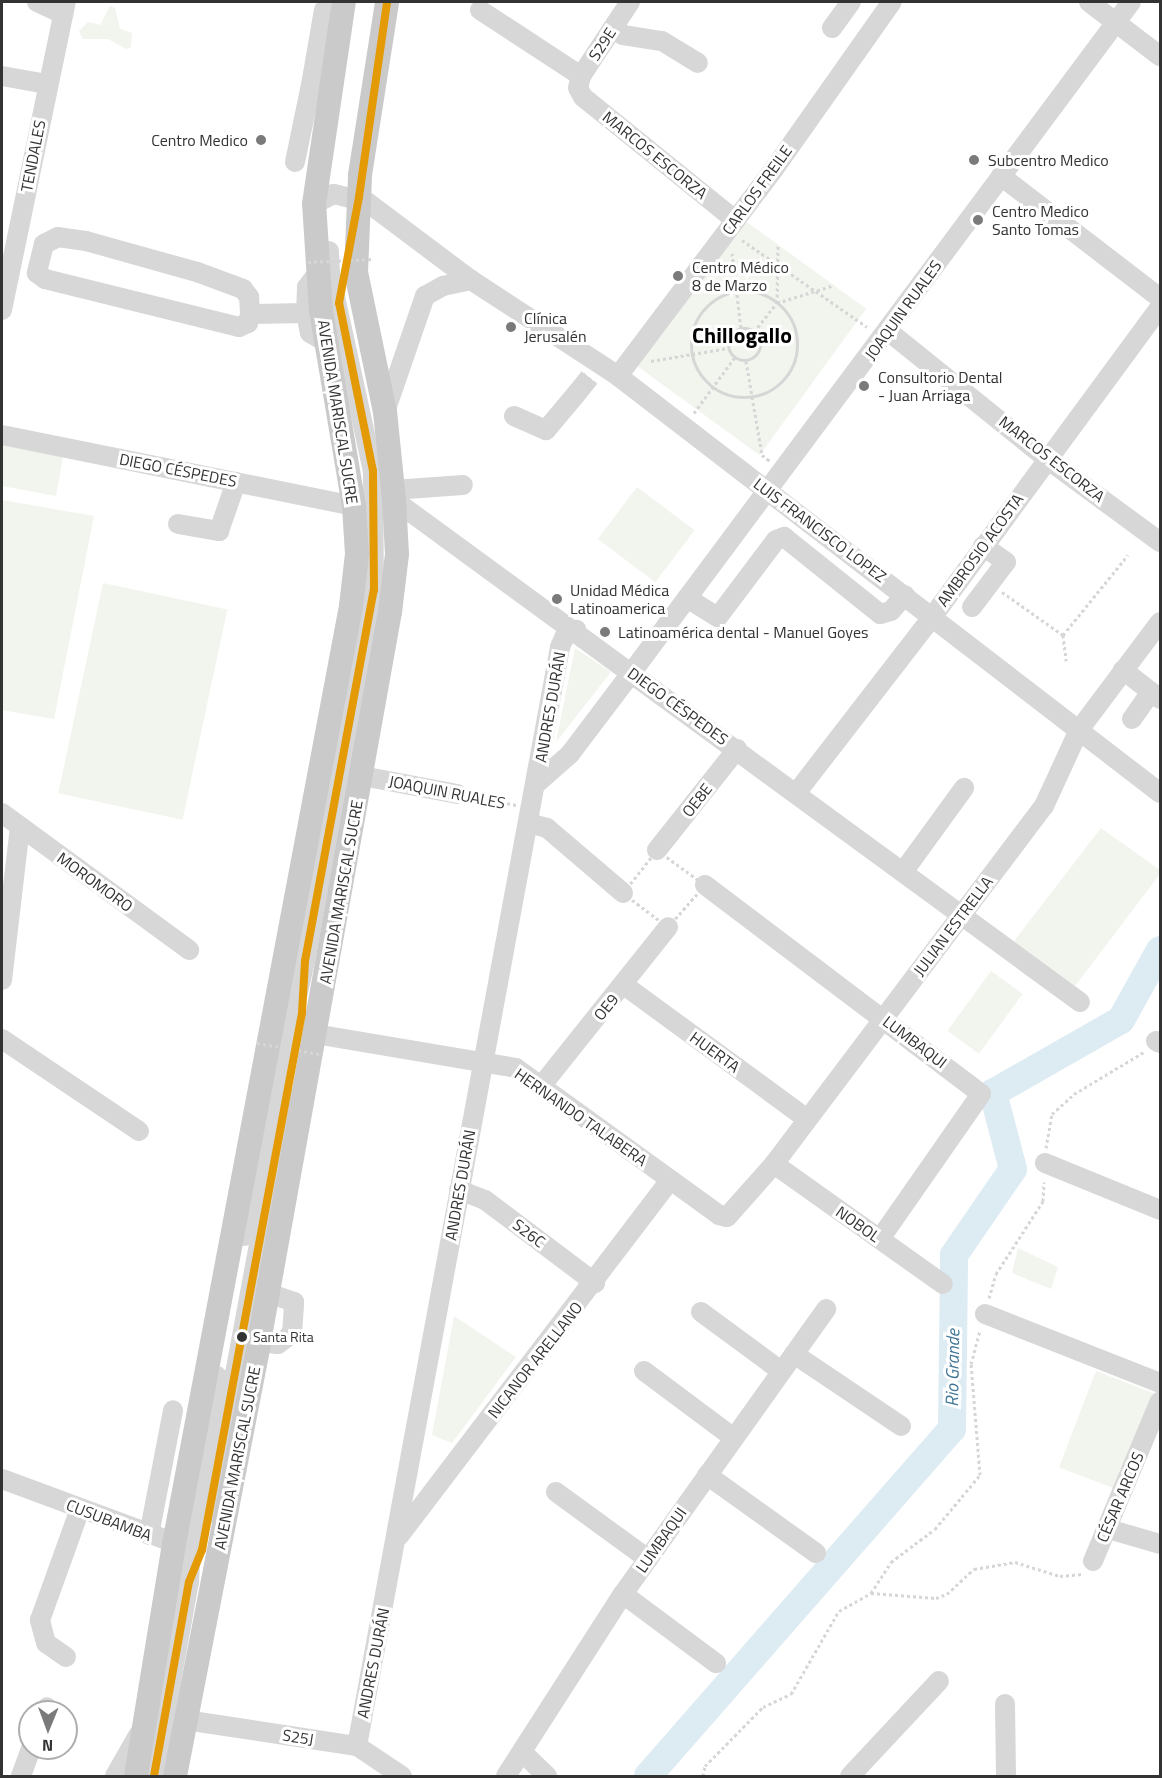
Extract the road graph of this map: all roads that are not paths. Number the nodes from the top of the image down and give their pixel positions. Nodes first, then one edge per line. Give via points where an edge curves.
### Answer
1 (37, 2) edge
2 (353, 2) edge
3 (371, 2) edge
4 (387, 2) edge
5 (630, 2) edge
6 (852, 2) edge
7 (1089, 2) edge
8 (1131, 2) edge
9 (883, 5) edge
10 (334, 6) edge
11 (64, 8) edge
12 (480, 10) dead end
13 (1116, 22) junction
14 (613, 28) junction
15 (832, 28) dead end
16 (1161, 56) edge
17 (698, 63) dead end
18 (2, 76) edge
19 (580, 82) junction
20 (47, 84) junction
21 (319, 97) junction
22 (295, 162) dead end
23 (1001, 176) junction
24 (359, 186) junction
25 (320, 200) junction
26 (729, 230) junction
27 (313, 267) junction
28 (471, 280) junction
29 (1161, 298) edge
30 (339, 303) junction
31 (1161, 307) edge
32 (2, 310) edge
33 (306, 313) junction
34 (250, 314) junction
35 (886, 335) junction
36 (326, 342) junction
37 (623, 368) junction
38 (577, 393) tunnel mouth
39 (385, 412) junction
40 (514, 416) dead end
41 (2, 435) edge
42 (1047, 459) junction
43 (236, 482) junction
44 (463, 485) dead end
45 (767, 490) junction
46 (394, 495) junction
47 (354, 506) junction
48 (178, 525) dead end
49 (1161, 542) edge
50 (983, 546) junction
51 (905, 595) junction
52 (687, 598) junction
53 (972, 607) dead end
54 (933, 616) junction
55 (1161, 622) edge
56 (576, 630) junction
57 (1123, 670) junction
58 (632, 672) junction
59 (1156, 696) edge
60 (1132, 719) dead end
61 (1079, 730) junction
62 (737, 749) junction
63 (362, 776) junction
64 (536, 784) junction
65 (964, 788) dead end
66 (797, 792) junction
67 (1161, 793) edge
68 (457, 794) road end
69 (2, 813) edge
70 (531, 815) junction
71 (20, 827) junction
72 (657, 850) road end
73 (903, 872) junction
74 (705, 885) road end
75 (623, 893) road end
76 (960, 915) junction
77 (668, 927) road end
78 (189, 950) dead end
79 (2, 980) edge
80 (624, 985) junction
81 (1080, 1002) dead end
82 (884, 1019) junction
83 (2, 1039) edge
84 (317, 1044) junction
85 (483, 1062) junction
86 (542, 1085) junction
87 (807, 1119) junction
88 (138, 1131) dead end
89 (1045, 1163) road end
90 (774, 1164) junction
91 (670, 1180) junction
92 (459, 1190) junction
93 (1161, 1210) edge
94 (727, 1217) joint
95 (880, 1239) junction
96 (595, 1283) junction
97 (943, 1284) dead end
98 (826, 1309) dead end
99 (701, 1312) dead end
100 (985, 1314) road end
101 (794, 1354) junction
102 (644, 1371) dead end
103 (781, 1371) junction
104 (1161, 1383) edge
105 (1161, 1401) edge
106 (173, 1410) dead end
107 (901, 1426) dead end
108 (734, 1438) junction
109 (707, 1475) junction
110 (2, 1479) edge
111 (556, 1492) dead end
112 (80, 1509) junction
113 (1108, 1528) junction
114 (149, 1535) junction
115 (397, 1538) junction
116 (1161, 1544) edge
117 (196, 1548) junction
118 (816, 1553) dead end
119 (648, 1559) junction
120 (1093, 1561) road end
121 (623, 1594) junction
122 (66, 1657) dead end
123 (716, 1663) dead end
124 (939, 1681) dead end
125 (1005, 1704) dead end
126 (185, 1720) junction
127 (147, 1722) junction
128 (357, 1746) junction
129 (522, 1752) junction
130 (27, 1760) edge
131 (21, 1776) edge
132 (115, 1776) edge
133 (136, 1776) edge
134 (154, 1776) edge
135 (175, 1776) edge
136 (402, 1776) edge
137 (506, 1776) edge
138 (547, 1776) edge
139 (850, 1776) edge
140 (1006, 1776) edge

1 - 11 street
2 - 25 street
3 - 24 main road via 351,134
4 - 24 main road, AVENIDA MARISCAL SUCRE
5 - 14 street, S29E
6 - 15 street
7 - 13 street
8 - 13 street, JOAQUIN RUALES
9 - 26 street, CARLOS FREILE
10 - 21 main road, AVENIDA MARISCAL SUCRE
11 - 20 street, TENDALES
12 - 19 street, MARCOS ESCORZA
13 - 16 street
13 - 23 street, JOAQUIN RUALES
14 - 17 street via 623,35 662,42
14 - 19 street, S29E
18 - 20 street
19 - 26 street, MARCOS ESCORZA via 583,97
20 - 32 street, TENDALES
21 - 22 street
21 - 25 main road, AVENIDA MARISCAL SUCRE
23 - 29 street
23 - 35 street, JOAQUIN RUALES
24 - 25 street
24 - 28 street, LUIS FRANCISCO LOPEZ
24 - 30 street
24 - 39 main road, AVENIDA MARISCAL SUCRE via 356,272
25 - 27 main road, AVENIDA MARISCAL SUCRE
25 - 30 street via 330,273
26 - 37 street, CARLOS FREILE
27 - 33 street
27 - 36 main road, AVENIDA MARISCAL SUCRE
28 - 37 street, LUIS FRANCISCO LOPEZ via 596,368
28 - 39 street via 443,286 425,296
30 - 117 street via 373,471 374,590 305,961 302,1013
31 - 42 street, AMBROSIO ACOSTA
33 - 34 street
33 - 36 street via 310,333
34 - 34 street via 249,297 243,289 197,272 86,241 58,237 44,244 37,273 45,279 239,327 248,323
35 - 42 street, MARCOS ESCORZA
35 - 45 street, JOAQUIN RUALES
36 - 47 main road, AVENIDA MARISCAL SUCRE
37 - 45 street, LUIS FRANCISCO LOPEZ via 681,424
38 - 40 street via 546,430
39 - 46 main road, AVENIDA MARISCAL SUCRE
41 - 43 street, DIEGO CÉSPEDES
42 - 49 street, MARCOS ESCORZA
42 - 50 street, AMBROSIO ACOSTA
43 - 47 street, DIEGO CÉSPEDES
43 - 48 street via 219,531
44 - 46 street
45 - 51 street, LUIS FRANCISCO LOPEZ
45 - 52 street, JOAQUIN RUALES
46 - 56 street, DIEGO CÉSPEDES
46 - 63 main road, AVENIDA MARISCAL SUCRE via 397,554
47 - 117 main road, AVENIDA MARISCAL SUCRE via 357,554 351,606
50 - 53 street via 1006,561
50 - 54 street, AMBROSIO ACOSTA
51 - 52 street via 891,611 880,614 783,537 776,540 718,618
51 - 54 street, LUIS FRANCISCO LOPEZ
52 - 58 street, JOAQUIN RUALES
54 - 61 street, LUIS FRANCISCO LOPEZ
54 - 66 street, AMBROSIO ACOSTA
55 - 57 street, JULIAN ESTRELLA
56 - 58 street, DIEGO CÉSPEDES
56 - 64 street, ANDRES DURÁN via 565,636 560,646
57 - 59 street
57 - 61 street, JULIAN ESTRELLA
58 - 62 street, DIEGO CÉSPEDES
58 - 64 street, JOAQUIN RUALES via 570,754
59 - 60 street
61 - 67 street, LUIS FRANCISCO LOPEZ
61 - 76 street, JULIAN ESTRELLA via 1044,807
62 - 66 street, DIEGO CÉSPEDES
62 - 72 street, OE8E
63 - 68 street, JOAQUIN RUALES
63 - 84 main road, AVENIDA MARISCAL SUCRE
64 - 70 street, ANDRES DURÁN
65 - 73 street
66 - 73 street, DIEGO CÉSPEDES
69 - 71 street, MOROMORO
70 - 75 street
70 - 85 street, ANDRES DURÁN
71 - 78 street, MOROMORO
71 - 79 street
73 - 76 street, DIEGO CÉSPEDES
74 - 82 street, LUMBAQUI
76 - 81 street, DIEGO CÉSPEDES
76 - 82 street, JULIAN ESTRELLA
77 - 80 street, OE9
80 - 86 street, OE9
80 - 87 street, HUERTA
82 - 87 street, JULIAN ESTRELLA
82 - 95 street, LUMBAQUI via 981,1094
83 - 88 street
84 - 85 street, HERNANDO TALABERA
84 - 117 main road, AVENIDA MARISCAL SUCRE via 259,1342
85 - 86 street, HERNANDO TALABERA via 516,1068
85 - 92 street, ANDRES DURÁN
86 - 91 street, HERNANDO TALABERA
87 - 90 street, JULIAN ESTRELLA
89 - 93 street
90 - 94 street, JULIAN ESTRELLA
90 - 95 street, NOBOL
91 - 94 street, HERNANDO TALABERA
91 - 96 street, NICANOR ARELLANO
92 - 96 street, S26C via 485,1200
92 - 115 street, ANDRES DURÁN
95 - 97 street, NOBOL
96 - 115 street, NICANOR ARELLANO
98 - 101 street, LUMBAQUI
99 - 103 street
100 - 104 street
101 - 103 street, LUMBAQUI
101 - 107 street
102 - 108 street
103 - 108 street, LUMBAQUI
105 - 113 street, CÉSAR ARCOS
106 - 114 street
108 - 109 street, LUMBAQUI
109 - 118 street
109 - 119 street, LUMBAQUI
110 - 112 street, CUSUBAMBA
111 - 119 street
112 - 114 street, CUSUBAMBA
112 - 122 street via 40,1620 46,1642
113 - 116 street
113 - 120 street, CÉSAR ARCOS
114 - 117 street, CUSUBAMBA
115 - 128 street, ANDRES DURÁN
117 - 126 main road, AVENIDA MARISCAL SUCRE
117 - 127 main road, AVENIDA MARISCAL SUCRE
117 - 134 street
119 - 121 street, LUMBAQUI
121 - 123 street
121 - 129 street, LUMBAQUI
124 - 139 street
125 - 140 street
126 - 128 street, S25J
126 - 135 main road, AVENIDA MARISCAL SUCRE
127 - 132 street
127 - 133 main road, AVENIDA MARISCAL SUCRE
128 - 136 street, S25J
129 - 137 street, LUMBAQUI
129 - 138 street
130 - 131 street

